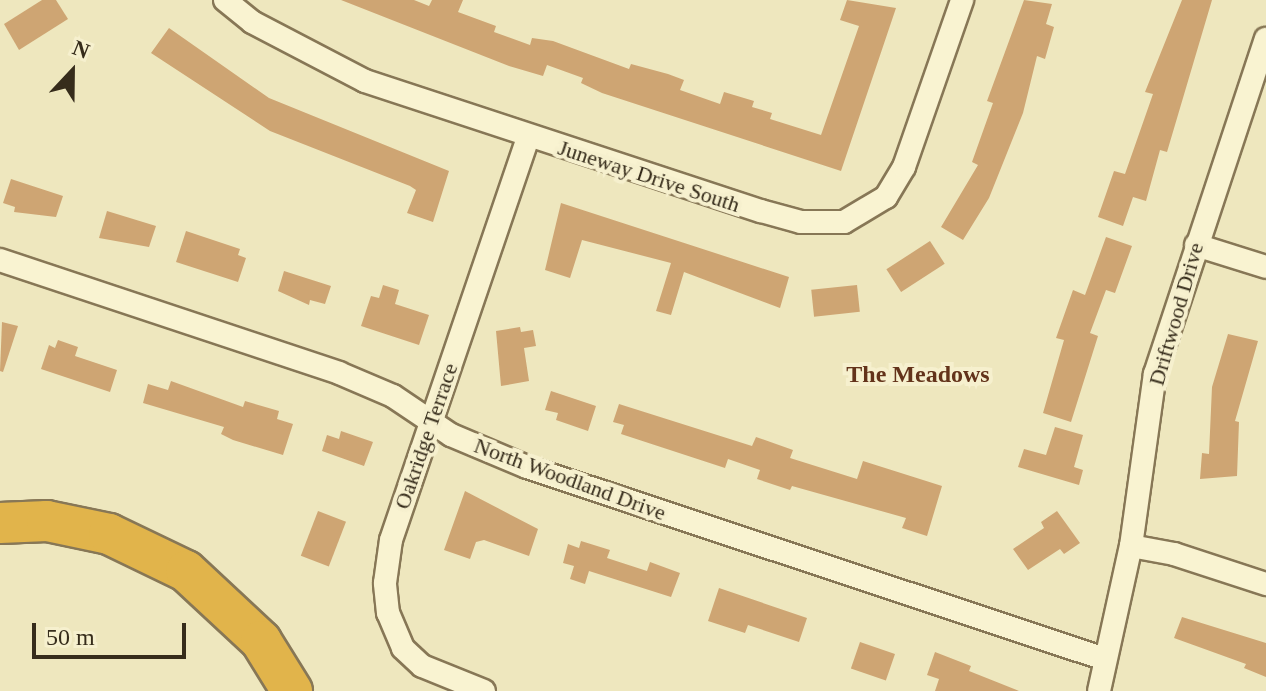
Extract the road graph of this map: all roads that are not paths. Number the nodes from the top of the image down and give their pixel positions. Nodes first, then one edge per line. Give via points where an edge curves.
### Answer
1 (225, 0) edge
2 (962, 0) edge
3 (1266, 39) edge
4 (528, 137) junction
5 (1196, 245) junction
6 (0, 260) edge
7 (1266, 267) edge
8 (431, 420) junction
9 (0, 523) edge
10 (0, 539) edge
11 (1131, 546) junction
12 (1266, 584) edge
13 (1105, 659) junction
14 (273, 691) edge
15 (292, 691) edge
16 (484, 691) edge
17 (1099, 691) edge

1 - 4 street, Juneway Drive South via 252,22 365,81
2 - 4 street, Juneway Drive South via 904,167 886,197 844,222 801,222 774,215
3 - 5 street, Driftwood Drive
4 - 8 street, Oakridge Terrace
5 - 7 street
5 - 11 street, Driftwood Drive via 1155,374
6 - 8 street, North Woodland Drive via 339,373 393,396
8 - 13 street, North Woodland Drive via 527,467
8 - 16 street, Oakridge Terrace via 391,540 385,583 388,613 403,648 422,666
9 - 15 highway via 47,521 109,534 186,571 261,641
10 - 14 highway via 71,542 140,563 192,596 234,635
11 - 12 street
11 - 13 street, Driftwood Drive
13 - 17 street, Driftwood Drive

